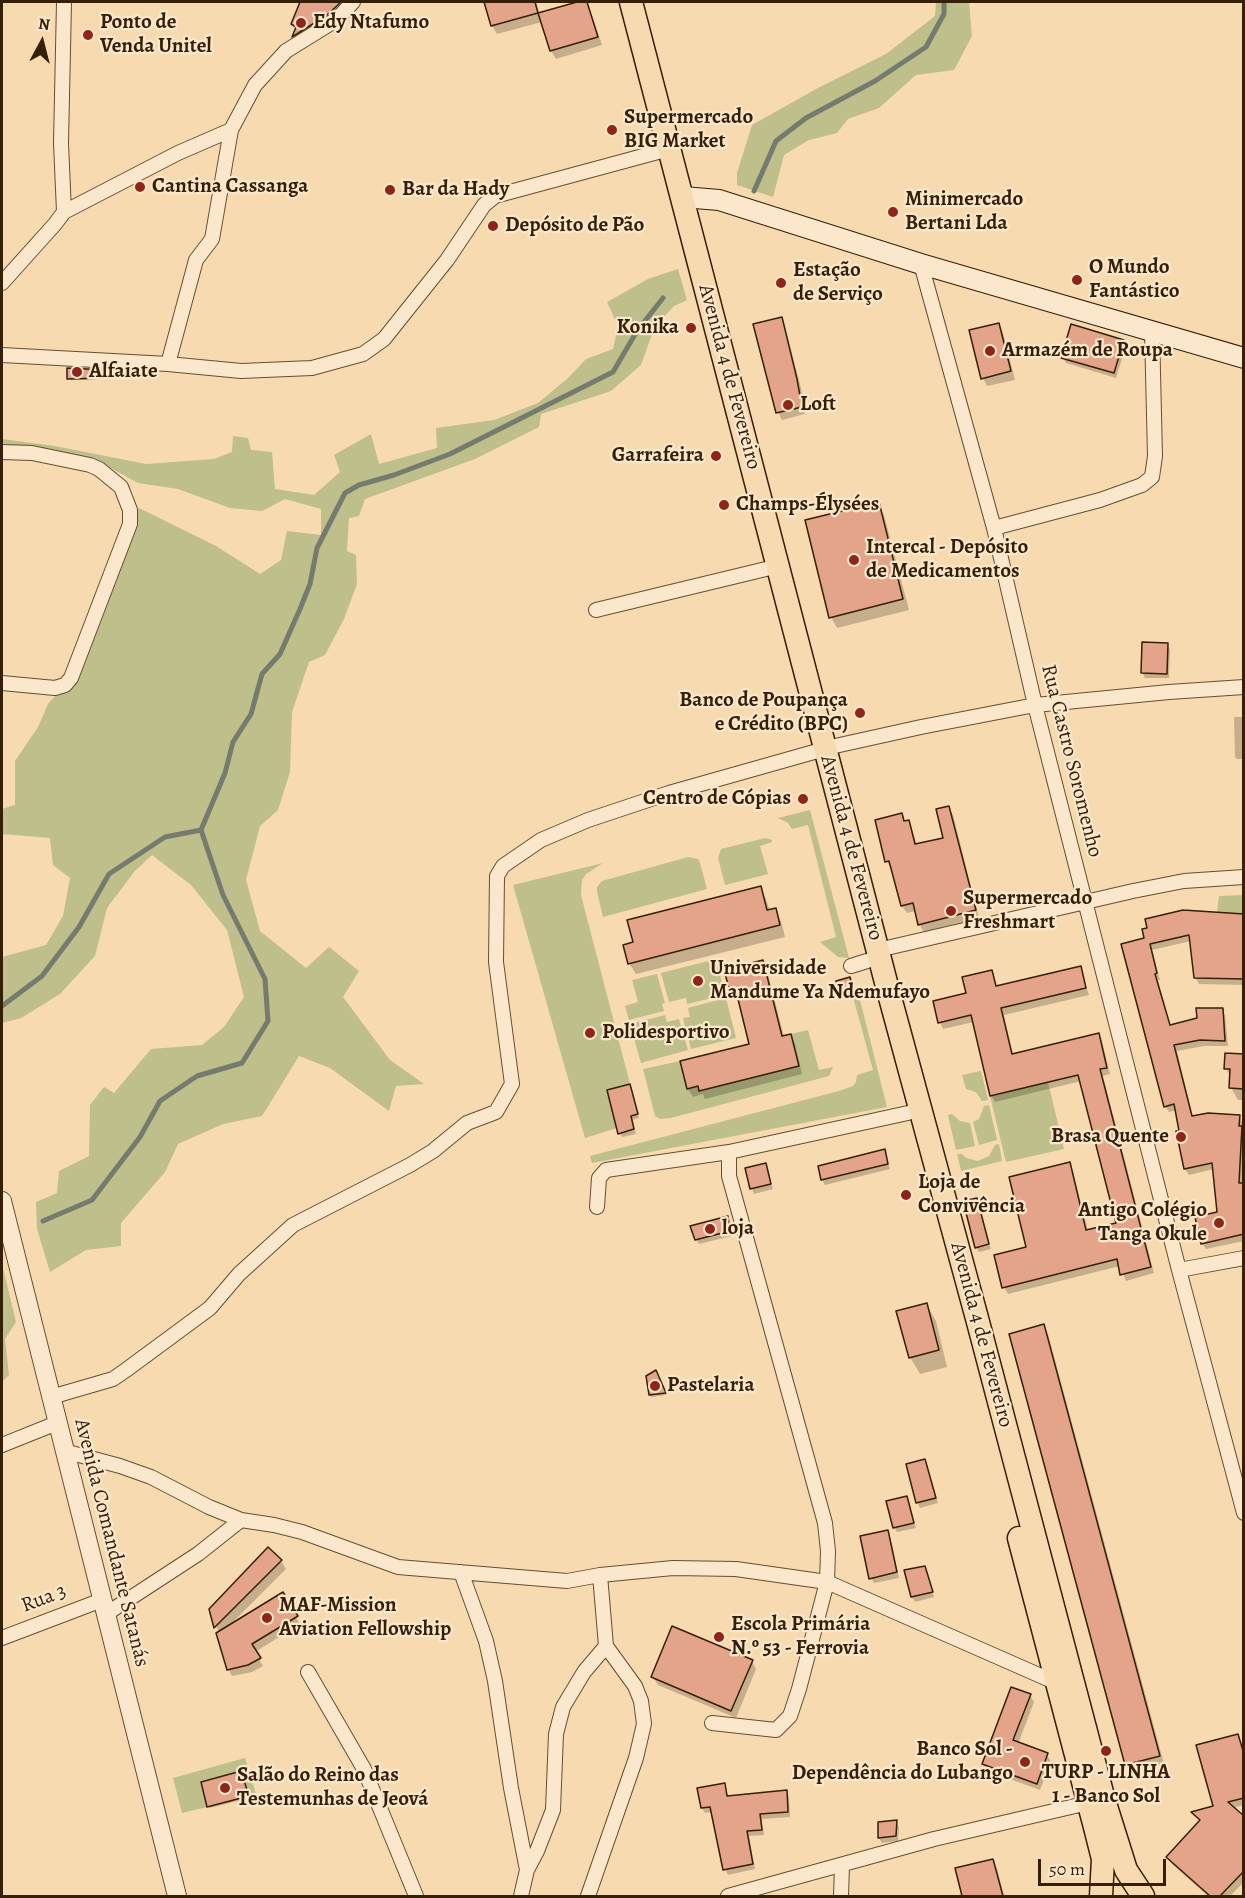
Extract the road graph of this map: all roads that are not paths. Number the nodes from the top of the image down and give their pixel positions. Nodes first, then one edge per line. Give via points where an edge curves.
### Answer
1 (64, 2) edge
2 (353, 2) edge
3 (617, 2) edge
4 (632, 2) edge
5 (231, 130) junction
6 (658, 152) junction
7 (683, 197) junction
8 (64, 212) junction
9 (921, 264) junction
10 (2, 283) edge
11 (1152, 331) junction
12 (2, 355) edge
13 (1244, 358) edge
14 (168, 364) junction
15 (2, 452) edge
16 (994, 528) junction
17 (766, 569) junction
18 (597, 610) dead end
19 (2, 683) edge
20 (1244, 687) edge
21 (1035, 705) junction
22 (820, 750) junction
23 (1244, 877) edge
24 (1085, 902) junction
25 (865, 959) junction
26 (908, 1113) junction
27 (729, 1152) junction
28 (2, 1202) edge
29 (597, 1207) dead end
30 (1244, 1258) edge
31 (1179, 1270) junction
32 (51, 1397) junction
33 (57, 1423) junction
34 (2, 1445) edge
35 (64, 1451) junction
36 (1244, 1513) edge
37 (241, 1520) junction
38 (461, 1572) junction
39 (600, 1575) junction
40 (826, 1582) junction
41 (104, 1607) junction
42 (2, 1638) edge
43 (606, 1646) junction
44 (308, 1672) dead end
45 (1057, 1683) junction
46 (712, 1723) dead end
47 (1088, 1803) junction
48 (842, 1865) junction
49 (527, 1870) junction
50 (177, 1896) edge
51 (416, 1896) edge
52 (521, 1896) edge
53 (588, 1896) edge
54 (728, 1896) edge
55 (841, 1896) edge
56 (1101, 1896) edge
57 (1143, 1896) edge

1 - 8 street
2 - 5 street via 336,20 286,51 255,85
3 - 6 main road, Avenida 4 de Fevereiro
4 - 7 main road, Avenida 4 de Fevereiro
5 - 8 street
5 - 14 street via 212,239 196,260
6 - 14 street via 495,196 483,205 447,260 384,339 363,354 312,369 241,371
6 - 17 main road, Avenida 4 de Fevereiro
7 - 9 main road via 719,200
7 - 22 main road, Avenida 4 de Fevereiro
8 - 10 street
9 - 11 main road
9 - 16 street, Rua Castro Soromenho
11 - 13 main road
11 - 16 street via 1152,477 1142,485 1100,500
12 - 14 street
15 - 19 street via 32,453 99,469 121,487 130,510 130,524 71,678 54,688
16 - 21 street, Rua Castro Soromenho
17 - 18 street
17 - 22 main road, Avenida 4 de Fevereiro
20 - 21 street
21 - 22 street
21 - 24 street, Rua Castro Soromenho
22 - 25 main road, Avenida 4 de Fevereiro
22 - 32 street via 588,820 541,840 502,866 497,876 496,962 512,1084 496,1112 467,1123 410,1165 293,1225 239,1274 210,1308 113,1379
23 - 24 street via 1184,881
24 - 25 street
24 - 31 street, Rua Castro Soromenho
25 - 26 main road, Avenida 4 de Fevereiro
25 - 57 main road, Avenida 4 de Fevereiro via 978,1322 1104,1800 1126,1870
26 - 27 street
26 - 45 main road, Avenida 4 de Fevereiro
27 - 29 street via 606,1170 598,1178
27 - 40 street via 729,1176 825,1523
28 - 32 street, Avenida Comandante Satanás
30 - 31 street
31 - 36 street, Rua Castro Soromenho
32 - 33 street, Avenida Comandante Satanás
33 - 34 street
33 - 35 street, Avenida Comandante Satanás
35 - 37 street via 152,1477
35 - 41 street, Avenida Comandante Satanás
37 - 38 street via 302,1532 398,1567
37 - 41 street, Rua 3 via 198,1554
38 - 39 street via 567,1581
38 - 49 street via 486,1641 495,1681
39 - 40 street via 673,1568 736,1569
39 - 43 street
40 - 45 street
40 - 46 street via 790,1716 776,1730
41 - 42 street, Rua 3
41 - 50 street, Avenida Comandante Satanás
43 - 49 street via 584,1672 563,1707 556,1734 553,1810
43 - 53 street via 635,1686 644,1724
44 - 51 street via 364,1769
45 - 47 main road, Avenida 4 de Fevereiro
47 - 48 street
47 - 56 main road, Avenida 4 de Fevereiro via 1103,1859
48 - 54 street
48 - 55 street
49 - 52 street

